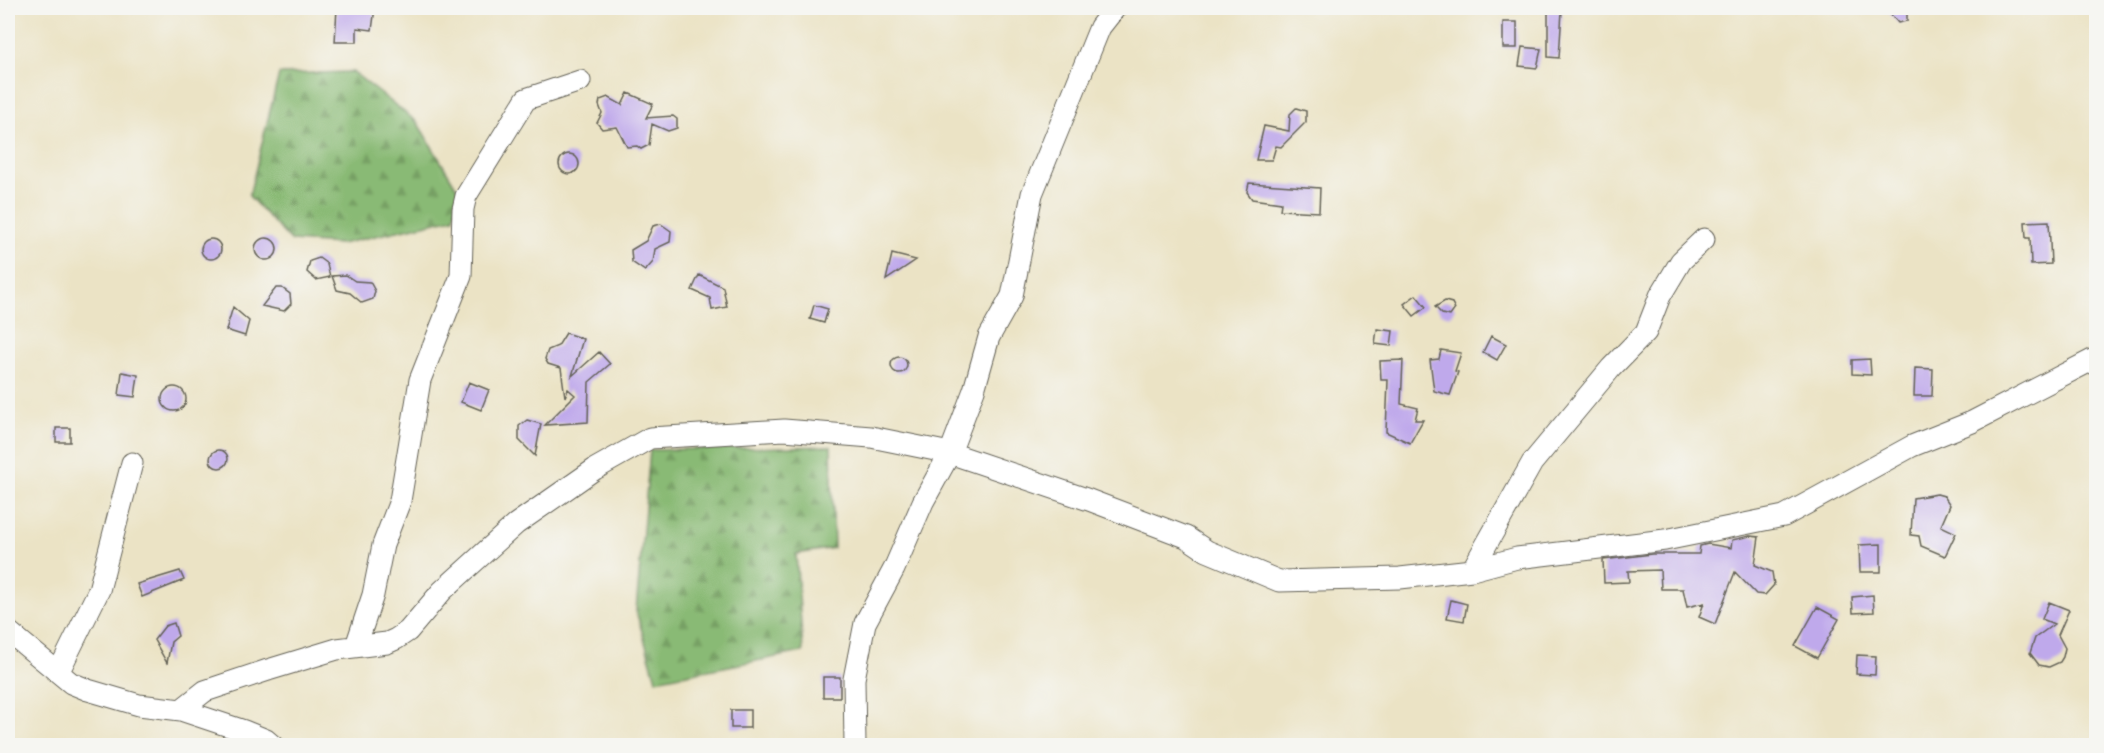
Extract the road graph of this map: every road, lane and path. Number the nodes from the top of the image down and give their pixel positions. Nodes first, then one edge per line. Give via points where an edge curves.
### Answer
1 (1115, 8) edge
2 (580, 81) dead end
3 (1704, 239) dead end
4 (2097, 358) edge
5 (950, 453) junction
6 (132, 463) dead end
7 (1472, 570) junction
8 (8, 631) edge
9 (356, 646) junction
10 (59, 671) junction
11 (181, 710) junction
12 (273, 746) edge
13 (855, 746) edge

1 - 5 street via 1100,27 1032,194 1012,296 989,337 975,390
2 - 9 street via 526,99 466,196 461,276 420,380 400,501 383,545 373,595
3 - 7 street via 1681,261 1660,296 1646,332 1532,463
4 - 7 street via 1981,418 1912,446 1784,516 1665,540 1517,558
5 - 7 street via 1186,537 1207,551 1279,581 1400,578
5 - 9 street via 871,437 784,430 650,438 595,469 516,524 442,591 408,631 387,642
5 - 13 street via 865,623 854,679
6 - 10 street via 99,590
8 - 10 street
9 - 11 street via 205,692
10 - 11 street via 71,682 104,697
11 - 12 street via 244,731

